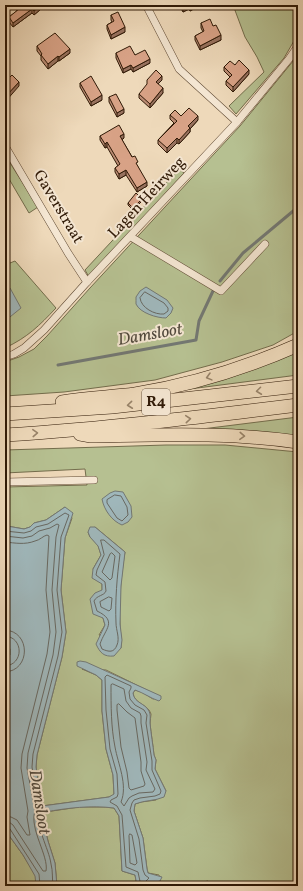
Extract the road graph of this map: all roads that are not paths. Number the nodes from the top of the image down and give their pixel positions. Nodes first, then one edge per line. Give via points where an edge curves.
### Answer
1 (146, 5) edge
2 (298, 46) edge
3 (237, 122) junction
4 (5, 146) edge
5 (131, 237) junction
6 (265, 244) dead end
7 (87, 282) junction
8 (298, 345) edge
9 (5, 357) edge
10 (298, 386) edge
11 (298, 405) edge
12 (9, 414) edge
13 (66, 431) junction
14 (5, 435) edge
15 (298, 442) edge
16 (94, 480) dead end
17 (5, 482) edge

1 - 3 street via 179,68
2 - 3 street, Lagen Heirweg
3 - 5 street, Lagen Heirweg
4 - 7 street, Gaverstraat
5 - 6 street via 222,291
5 - 7 street, Lagen Heirweg
7 - 9 street, Lagen Heirweg via 36,338 24,348
8 -> 12 highway via 266,359 176,386 136,394 64,402
10 -> 12 highway, R4 via 112,407
13 -> 11 highway, R4
14 -> 13 highway, R4
13 -> 15 highway via 91,436 220,435
16 - 17 street

